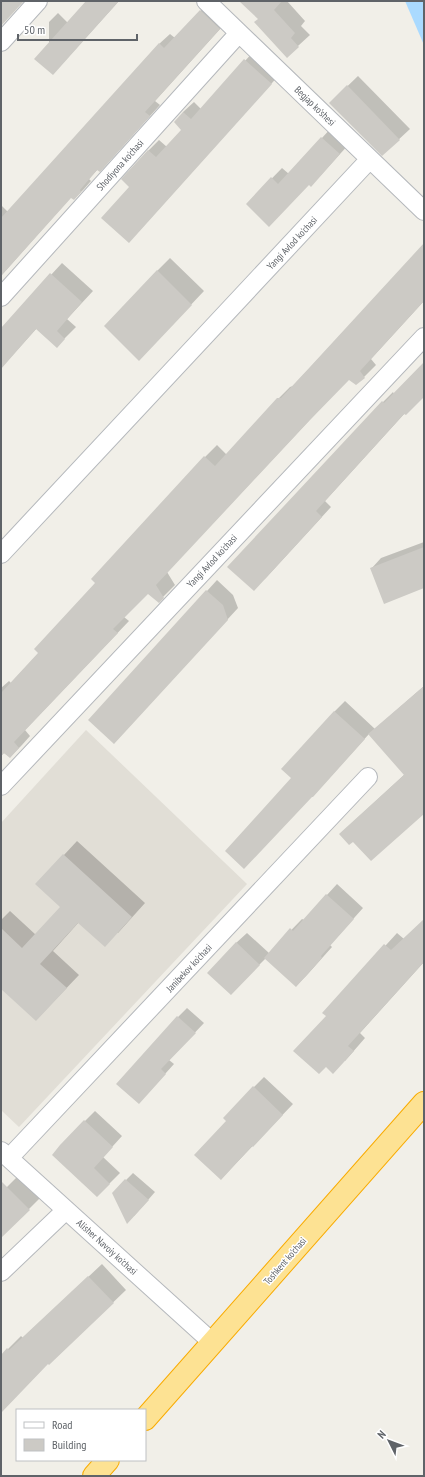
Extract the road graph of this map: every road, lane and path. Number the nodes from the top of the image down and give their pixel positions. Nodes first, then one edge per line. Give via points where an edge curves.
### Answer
1 (38, 1) edge
2 (206, 1) edge
3 (239, 33) junction
4 (1, 42) edge
5 (370, 160) junction
6 (424, 211) edge
7 (1, 297) edge
8 (424, 337) edge
9 (1, 554) edge
10 (368, 777) dead end
11 (1, 786) edge
12 (424, 1103) edge
13 (5, 1155) edge
14 (66, 1210) junction
15 (1, 1272) edge
16 (213, 1343) junction
17 (146, 1418) edge
18 (107, 1461) edge
19 (94, 1476) edge

1 - 4 street
2 - 3 street, Begjap ko'shesi
3 - 5 street, Begjap ko'shesi
3 - 7 street, Shodiyona ko'chasi
5 - 6 street, Begjap ko'shesi
5 - 9 street, Yangi Avlod ko'chasi
8 - 11 street, Yangi Avlod ko'chasi
10 - 13 street, Janibekov ko'chasi
12 - 16 highway, Toshkent ko'chasi
13 - 14 street, Alisher Navoiy ko'chasi
14 - 15 street
14 - 16 street, Alisher Navoiy ko'chasi
16 - 17 highway, Toshkent ko'chasi
18 - 19 highway

